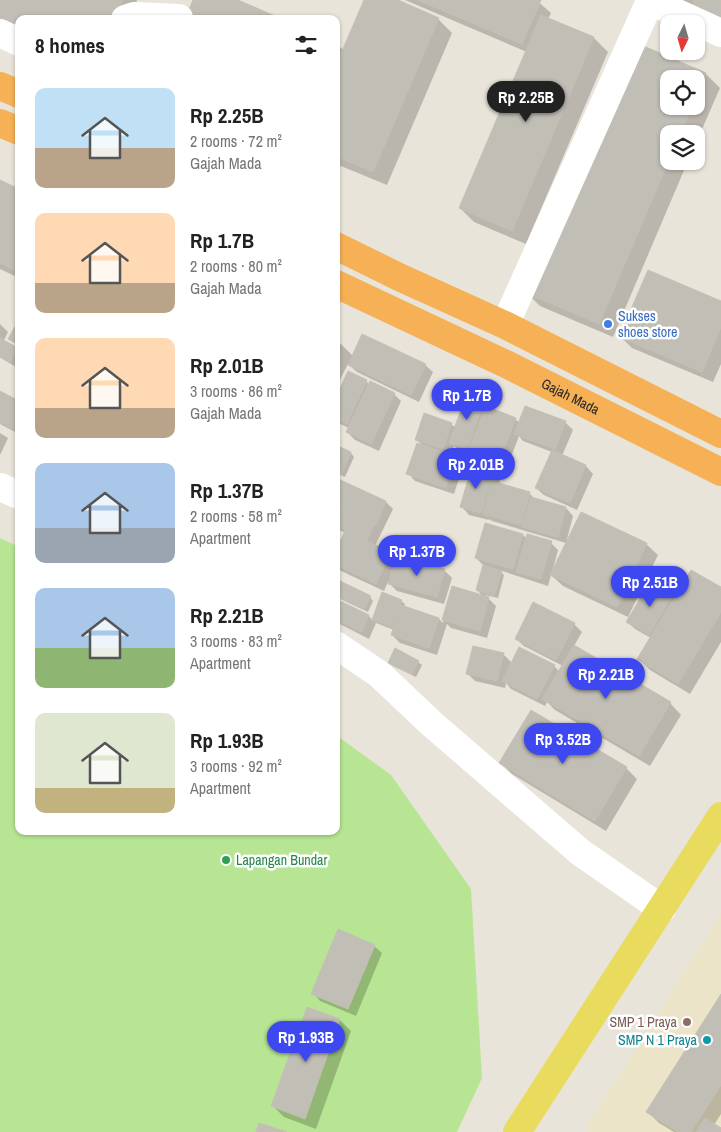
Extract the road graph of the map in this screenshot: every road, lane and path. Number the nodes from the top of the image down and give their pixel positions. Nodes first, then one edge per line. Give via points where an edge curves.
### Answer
1 (649, 0) edge
2 (182, 12) edge
3 (146, 15) edge
4 (0, 33) edge
5 (721, 33) edge
6 (15, 40) edge
7 (0, 86) edge
8 (15, 92) edge
9 (0, 123) edge
10 (15, 130) edge
11 (340, 248) edge
12 (340, 286) edge
13 (505, 325) junction
14 (721, 434) edge
15 (721, 472) edge
16 (0, 487) edge
17 (15, 493) edge
18 (340, 648) edge
19 (721, 816) edge
20 (662, 909) junction
21 (517, 1132) edge

1 - 5 street
1 - 13 street
2 - 3 street
4 - 6 street
7 - 8 highway
9 - 10 highway
11 - 13 highway
12 - 15 highway, Gajah Mada via 506,364
13 - 14 highway
16 - 17 street
18 - 20 street via 379,674 580,852
19 - 20 main road
20 - 21 main road

